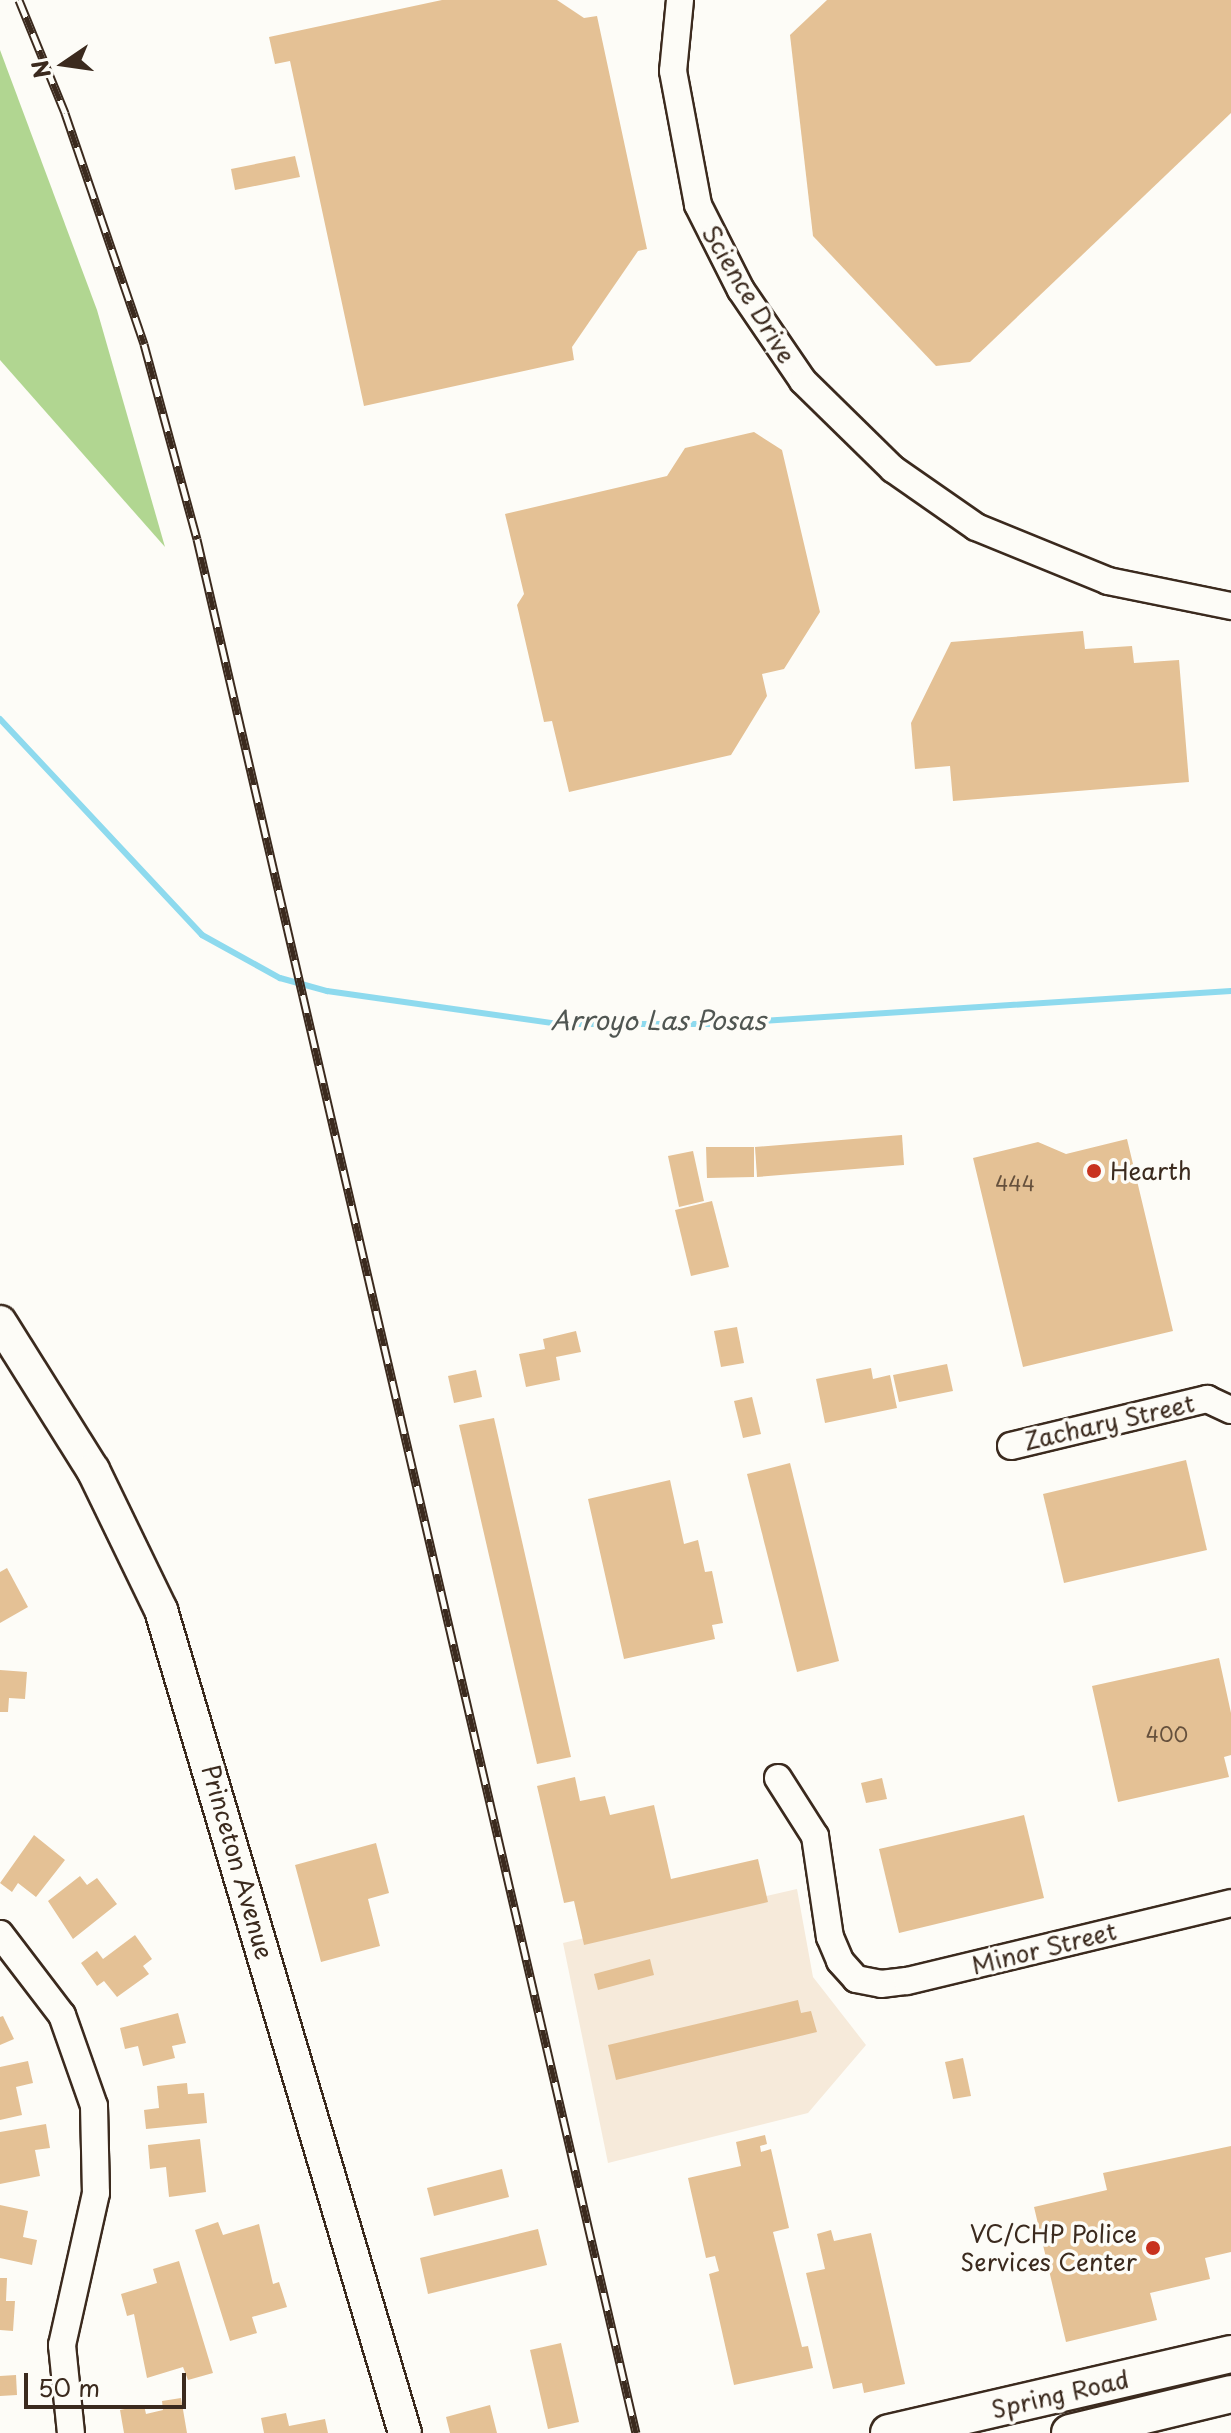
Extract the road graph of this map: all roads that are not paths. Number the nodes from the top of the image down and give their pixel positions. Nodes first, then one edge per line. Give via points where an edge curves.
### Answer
1 (680, 0) edge
2 (1231, 606) edge
3 (0, 1322) edge
4 (1231, 1410) edge
5 (1011, 1446) dead end
6 (778, 1778) dead end
7 (1231, 1903) edge
8 (0, 1934) edge
9 (1231, 2354) edge
10 (1231, 2394) edge
11 (71, 2433) edge
12 (405, 2433) edge
13 (889, 2433) edge
14 (1070, 2433) edge

1 - 2 street, Science Drive via 673,71 698,205 741,290 803,381 893,469 976,527 1108,581
3 - 12 street, Princeton Avenue via 93,1470 161,1610
4 - 5 street, Zachary Street via 1207,1399
6 - 7 street, Minor Street via 815,1836 830,1937 840,1961 856,1979 881,1984 907,1981
8 - 11 street via 62,2015 94,2106 96,2193 62,2345
9 - 13 main road, Spring Road
10 - 14 main road, Spring Road

